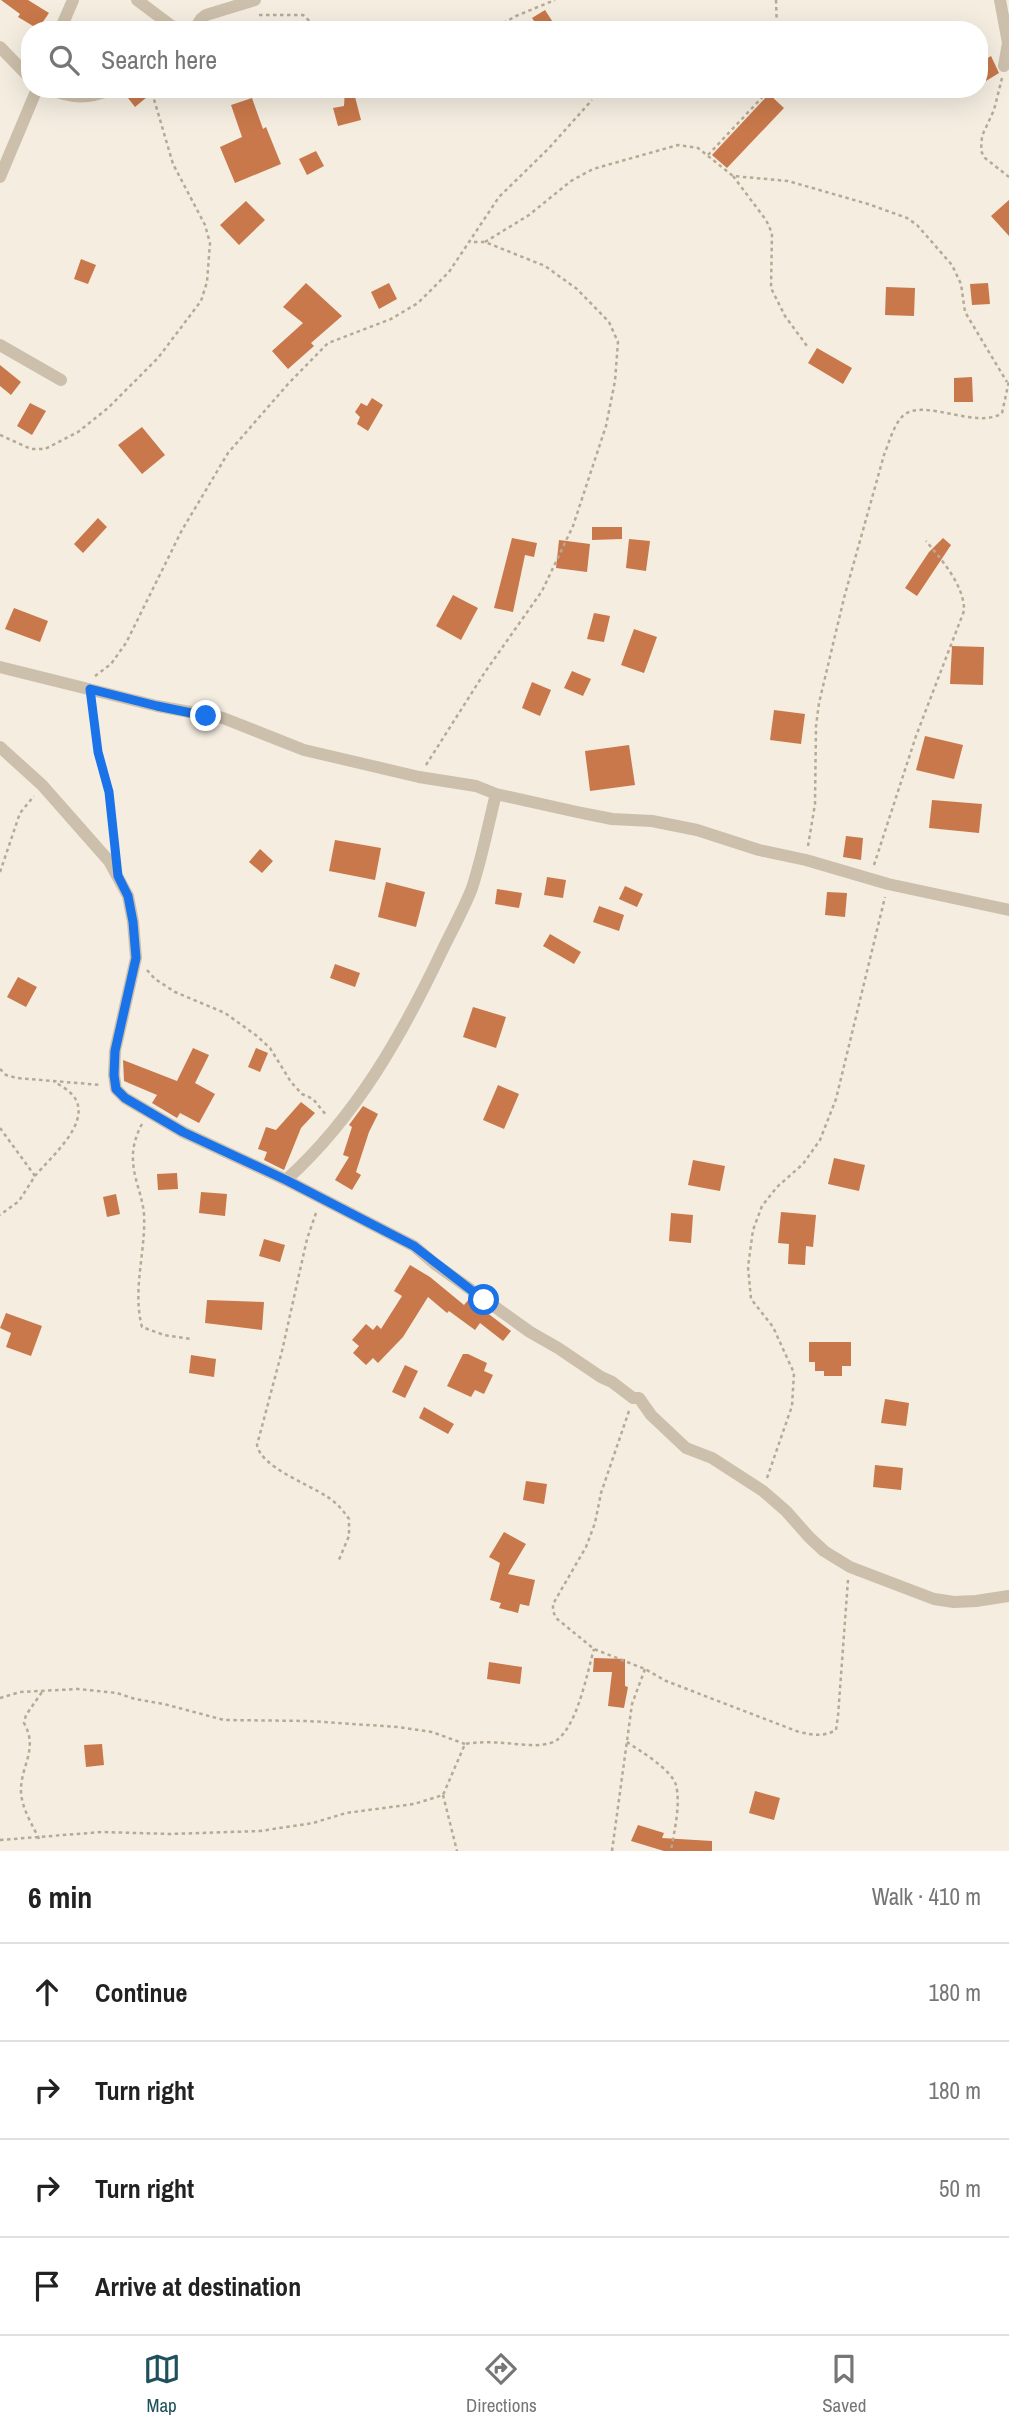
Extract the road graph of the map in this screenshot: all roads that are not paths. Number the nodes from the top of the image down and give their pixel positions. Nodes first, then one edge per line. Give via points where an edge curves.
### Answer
1 (74, 0) edge
2 (137, 0) edge
3 (255, 0) edge
4 (1000, 0) edge
5 (64, 21) edge
6 (165, 21) edge
7 (200, 21) edge
8 (0, 47) edge
9 (1004, 66) road end
10 (21, 69) edge
11 (33, 98) edge
12 (5, 156) edge
13 (0, 177) edge
14 (0, 345) edge
15 (61, 380) dead end
16 (0, 667) edge
17 (0, 747) edge
18 (496, 794) junction
19 (1009, 910) edge
20 (286, 1180) junction
21 (1009, 1596) edge

1 - 5 street
2 - 6 street
3 - 7 street
4 - 9 street via 1007,43
8 - 10 street
11 - 12 street
12 - 13 street
14 - 15 street
16 - 18 street via 223,718 304,750
17 - 20 street via 42,785 109,860 128,896 136,958 115,1051 115,1086 125,1098 183,1132
18 - 19 street via 612,819 697,830 888,884
18 - 20 street via 471,889 390,1054 322,1145
20 - 21 street via 414,1246 484,1300 639,1398 686,1448 712,1458 763,1491 824,1551 850,1567 934,1599 954,1602

